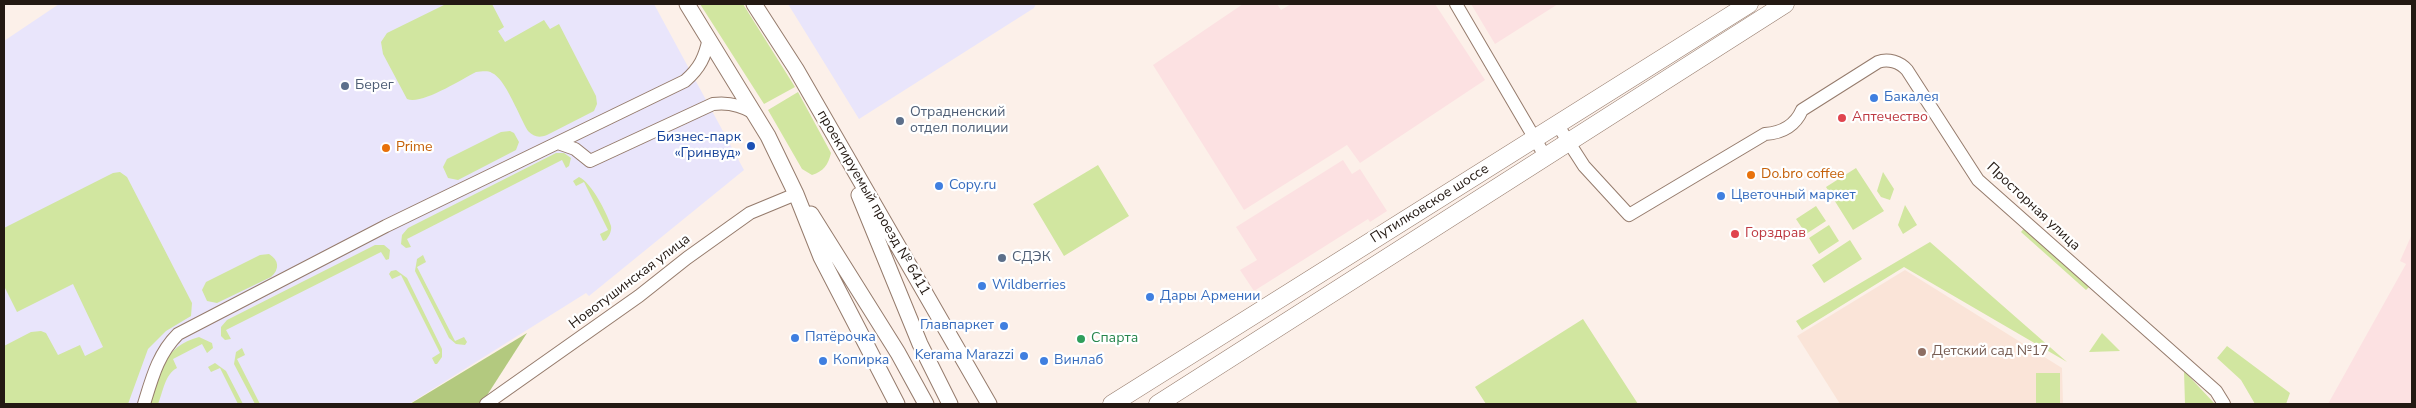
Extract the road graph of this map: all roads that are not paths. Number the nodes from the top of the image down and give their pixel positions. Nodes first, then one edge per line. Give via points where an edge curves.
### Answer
1 (687, 4) edge
2 (754, 4) edge
3 (1456, 4) edge
4 (1749, 4) edge
5 (1786, 4) edge
6 (709, 38) junction
7 (754, 113) junction
8 (1557, 124) junction
9 (1534, 138) junction
10 (1568, 142) junction
11 (558, 143) junction
12 (839, 145) junction
13 (1545, 156) junction
14 (793, 188) junction
15 (144, 404) edge
16 (486, 404) edge
17 (897, 404) edge
18 (926, 404) edge
19 (950, 404) edge
20 (989, 404) edge
21 (1112, 404) edge
22 (1158, 404) edge
23 (2224, 404) edge

1 - 6 street
2 - 12 street, проектируемый проезд № 6411
3 - 9 street
4 - 8 main road, Путилковское шоссе
5 - 10 main road, Путилковское шоссе
6 - 7 street
6 - 11 street via 706,55 684,81
7 - 11 street via 745,107 713,104 590,161 575,149
7 - 14 street
8 - 9 main road, Путилковское шоссе
8 - 10 street, Просторная улица
9 - 13 street
9 - 21 main road, Путилковское шоссе
10 - 13 main road, Путилковское шоссе
10 - 23 street, Просторная улица via 1584,166 1629,215 1764,134 1778,133 1798,120 1802,110 1878,62 1890,60 1899,63 1909,72 1978,180 2216,392
11 - 15 street via 386,226 178,334 159,358
12 - 19 street via 920,344
12 - 20 street, проектируемый проезд № 6411
13 - 22 main road, Путилковское шоссе
14 - 16 street, Новотушинская улица via 750,213
14 - 17 street via 820,257
14 - 18 street via 898,353

